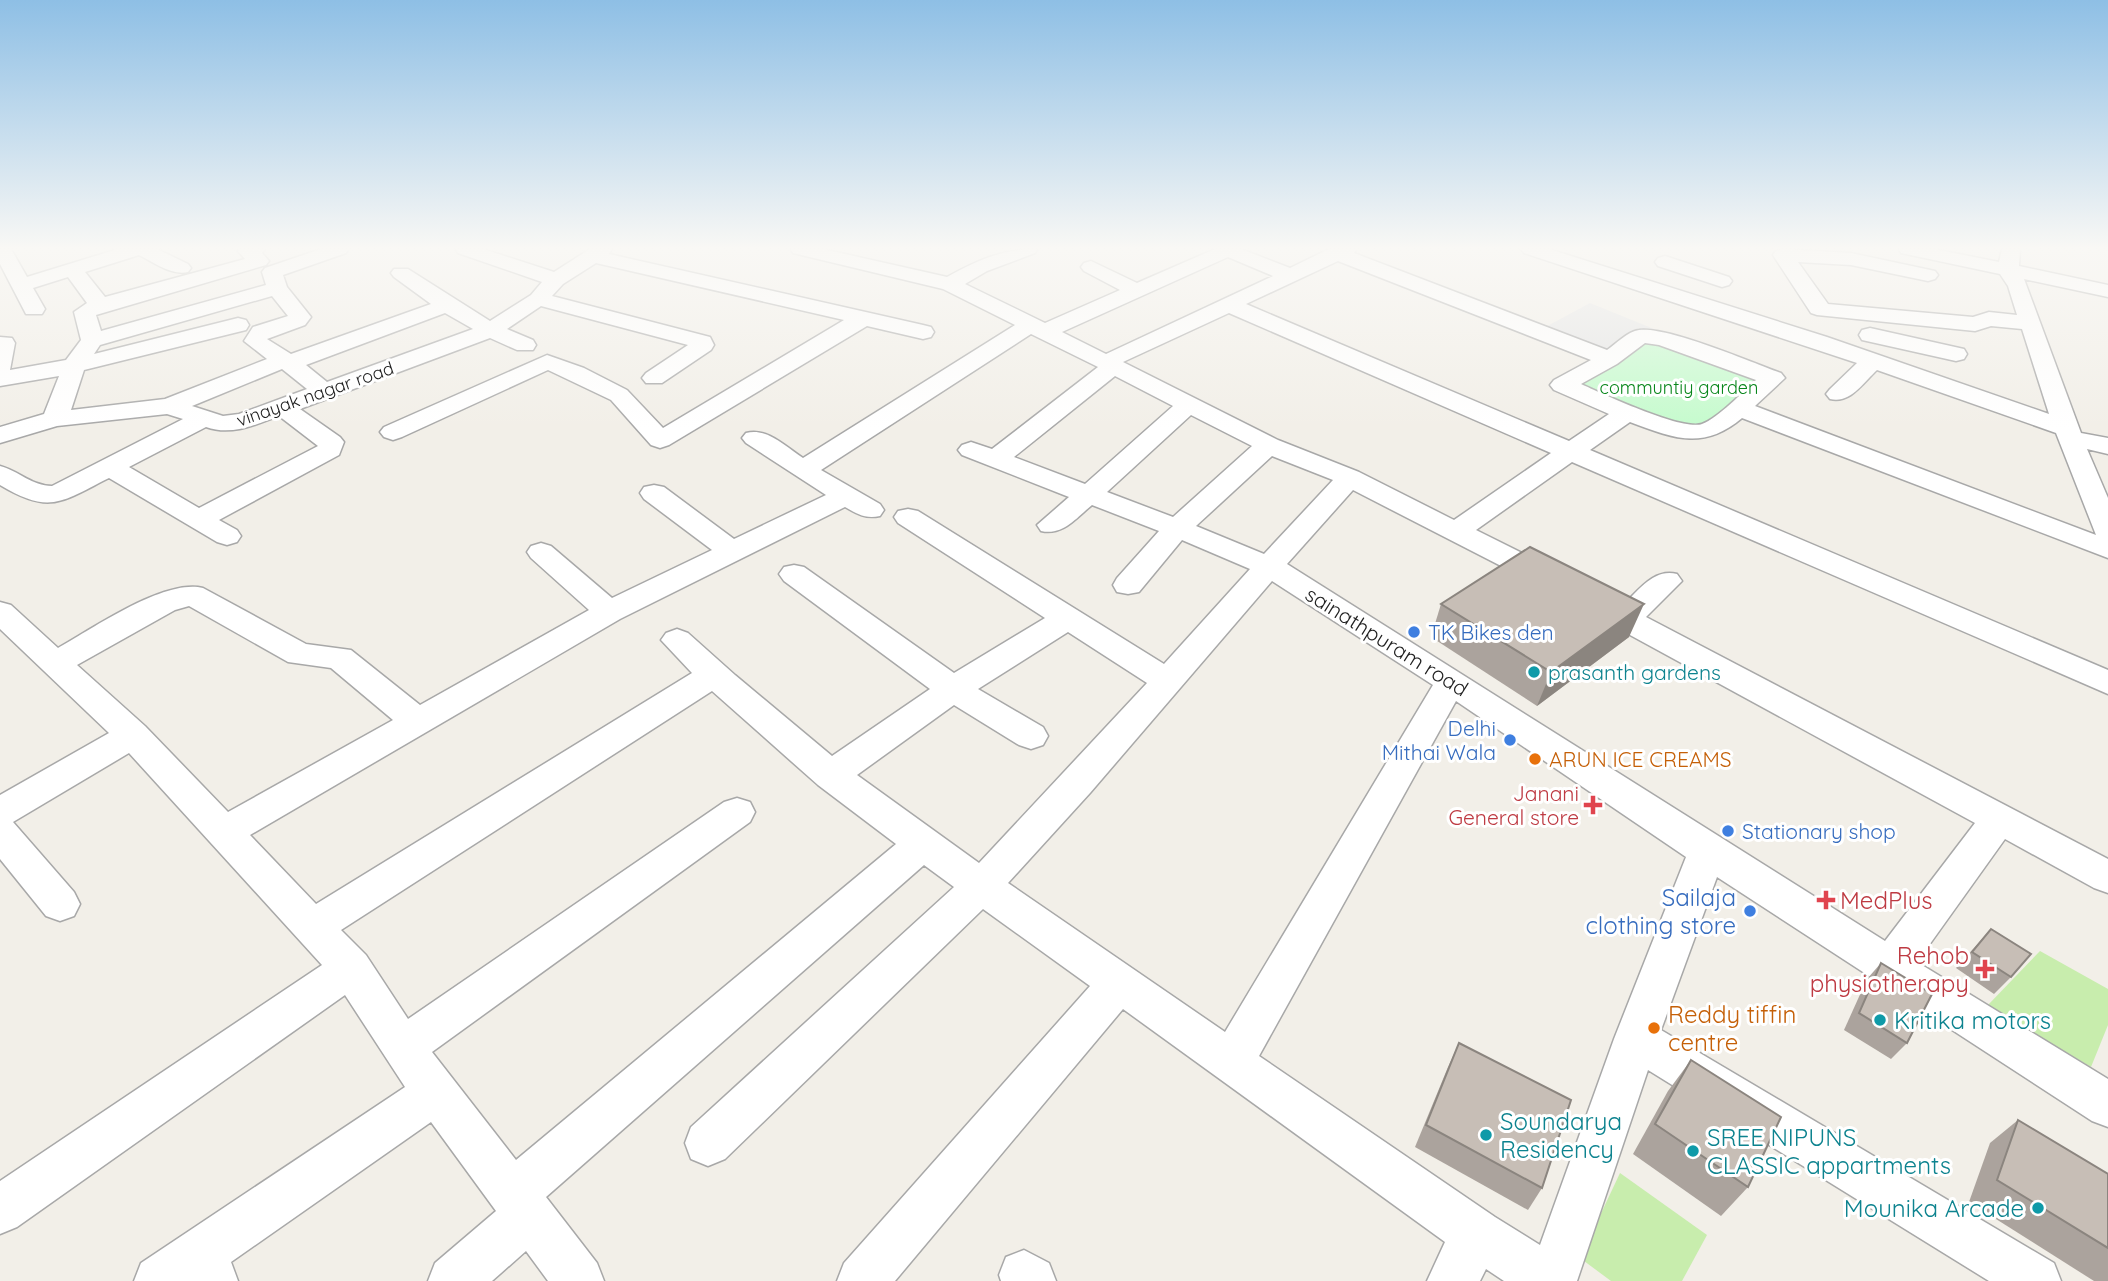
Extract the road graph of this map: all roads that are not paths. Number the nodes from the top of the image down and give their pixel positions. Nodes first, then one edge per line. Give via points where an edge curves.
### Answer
1 (92, 309) edge
2 (203, 309) edge
3 (293, 309) edge
4 (437, 309) edge
5 (450, 309) edge
6 (523, 309) edge
7 (575, 309) edge
8 (827, 309) edge
9 (997, 309) edge
10 (1090, 309) edge
11 (1218, 309) edge
12 (1238, 309) edge
13 (1484, 309) edge
14 (1716, 309) edge
15 (1821, 309) edge
16 (1982, 309) edge
17 (2025, 309) edge
18 (864, 318) junction
19 (2028, 319) junction
20 (1757, 323) junction
21 (238, 324) dead end
22 (1944, 328) dead end
23 (1036, 329) junction
24 (489, 331) junction
25 (923, 332) dead end
26 (1870, 335) dead end
27 (92, 340) junction
28 (4, 343) dead end
29 (525, 345) dead end
30 (1956, 354) junction
31 (1714, 356) junction
32 (1609, 359) junction
33 (1873, 361) junction
34 (287, 362) junction
35 (1110, 364) junction
36 (74, 366) junction
37 (0, 368) edge
38 (654, 377) dead end
39 (0, 379) edge
40 (325, 392) junction
41 (1838, 394) dead end
42 (1964, 394) junction
43 (1190, 403) junction
44 (169, 406) junction
45 (283, 408) junction
46 (1737, 408) junction
47 (1628, 412) junction
48 (207, 417) junction
49 (55, 419) junction
50 (393, 432) dead end
51 (2070, 434) junction
52 (0, 435) edge
53 (755, 438) dead end
54 (1269, 445) junction
55 (2108, 446) edge
56 (1571, 452) junction
57 (111, 468) junction
58 (803, 470) junction
59 (0, 474) edge
60 (1350, 478) junction
61 (2097, 479) edge
62 (654, 493) dead end
63 (1090, 495) junction
64 (908, 517) dead end
65 (198, 520) junction
66 (1051, 526) dead end
67 (1177, 528) junction
68 (1457, 531) junction
69 (2108, 531) edge
70 (227, 536) dead end
71 (2108, 549) edge
72 (541, 552) dead end
73 (733, 552) junction
74 (1269, 566) junction
75 (794, 574) dead end
76 (1667, 581) dead end
77 (1128, 585) dead end
78 (0, 612) edge
79 (609, 612) junction
80 (1066, 619) junction
81 (1626, 619) junction
82 (677, 640) dead end
83 (56, 663) junction
84 (713, 675) junction
85 (1166, 680) junction
86 (1451, 681) junction
87 (2108, 683) edge
88 (953, 689) junction
89 (419, 723) junction
90 (133, 735) junction
91 (1031, 736) dead end
92 (831, 775) junction
93 (0, 812) edge
94 (737, 812) dead end
95 (1999, 819) junction
96 (0, 832) edge
97 (225, 832) junction
98 (922, 844) junction
99 (1707, 852) junction
100 (2108, 877) edge
101 (981, 886) junction
102 (60, 904) dead end
103 (314, 926) junction
104 (1891, 965) junction
105 (351, 968) junction
106 (1119, 983) junction
107 (1636, 1039) junction
108 (402, 1048) junction
109 (1232, 1062) junction
110 (435, 1093) junction
111 (2108, 1105) edge
112 (708, 1143) dead end
113 (521, 1204) junction
114 (0, 1210) edge
115 (1477, 1235) junction
116 (208, 1267) edge
117 (159, 1281) edge
118 (453, 1281) edge
119 (579, 1281) edge
120 (862, 1281) edge
121 (1452, 1281) edge
122 (1551, 1281) edge
123 (2036, 1281) edge

1 - 27 street via 85,312
2 - 27 street
3 - 34 street via 300,317 297,320 261,332 255,341
4 - 34 street
5 - 24 street
6 - 24 street, vinayak nagar road
7 - 38 street via 702,342
8 - 18 street
9 - 23 street
10 - 23 street
11 - 35 street
12 - 56 street
13 - 32 street
14 - 20 street
15 - 19 street via 1975,324 1989,319
16 - 19 street
17 - 19 street
18 - 25 street
18 - 50 street via 660,440 619,395 547,362
19 - 51 street
20 - 31 street
20 - 33 street
21 - 36 street
22 - 30 street
23 - 35 street
23 - 58 street
24 - 29 street
24 - 40 street, vinayak nagar road
26 - 30 street
27 - 36 street
28 - 37 street
30 - 42 street
31 - 32 street via 1663,339 1641,337
31 - 46 street via 1773,378
32 - 47 street via 1562,385
33 - 41 street
33 - 42 street
34 - 40 street
34 - 44 street
35 - 43 street
35 - 63 street, sainathpuram road via 983,455
36 - 39 street
36 - 49 street
40 - 45 street, vinayak nagar road
42 - 51 street
43 - 54 street
43 - 63 street
44 - 48 street, vinayak nagar road
44 - 49 street, vinayak nagar road
45 - 48 street, vinayak nagar road via 233,424
45 - 65 street via 331,442 330,450
46 - 47 street via 1709,431 1693,433
46 - 71 street
47 - 56 street
48 - 57 street
49 - 52 street, vinayak nagar road
51 - 55 street
51 - 61 street
53 - 58 street
54 - 60 street
54 - 67 street
56 - 68 street
56 - 87 street
57 - 59 street via 45,496
57 - 65 street
58 - 73 street via 859,503
60 - 68 street
60 - 74 street
61 - 69 street
62 - 73 street
63 - 66 street
63 - 67 street, sainathpuram road
64 - 80 street
65 - 70 street
67 - 74 street, sainathpuram road
67 - 77 street
68 - 81 street
72 - 79 street
73 - 79 street
74 - 85 street
74 - 86 street, sainathpuram road
75 - 88 street
76 - 81 street
78 - 83 street
79 - 89 street
80 - 85 street
80 - 88 street
81 - 95 street
82 - 84 street
83 - 89 street via 164,603 192,595 299,654 340,659
83 - 90 street
84 - 92 street
84 - 103 street
85 - 101 street
86 - 99 street, sainathpuram road
86 - 109 street
88 - 91 street
88 - 92 street
89 - 97 street
90 - 93 street
90 - 97 street
92 - 98 street
94 - 108 street
95 - 100 street
95 - 104 street
96 - 102 street
97 - 103 street
98 - 101 street
98 - 113 street
99 - 104 street, sainathpuram road
99 - 107 street
101 - 106 street
101 - 112 street
103 - 105 street
104 - 111 street, sainathpuram road
105 - 108 street
105 - 114 street
106 - 109 street
106 - 120 street
107 - 122 street
107 - 123 street
108 - 110 street
109 - 115 street
110 - 113 street
110 - 116 street
113 - 118 street
113 - 119 street
115 - 121 street
115 - 122 street
116 - 117 street

